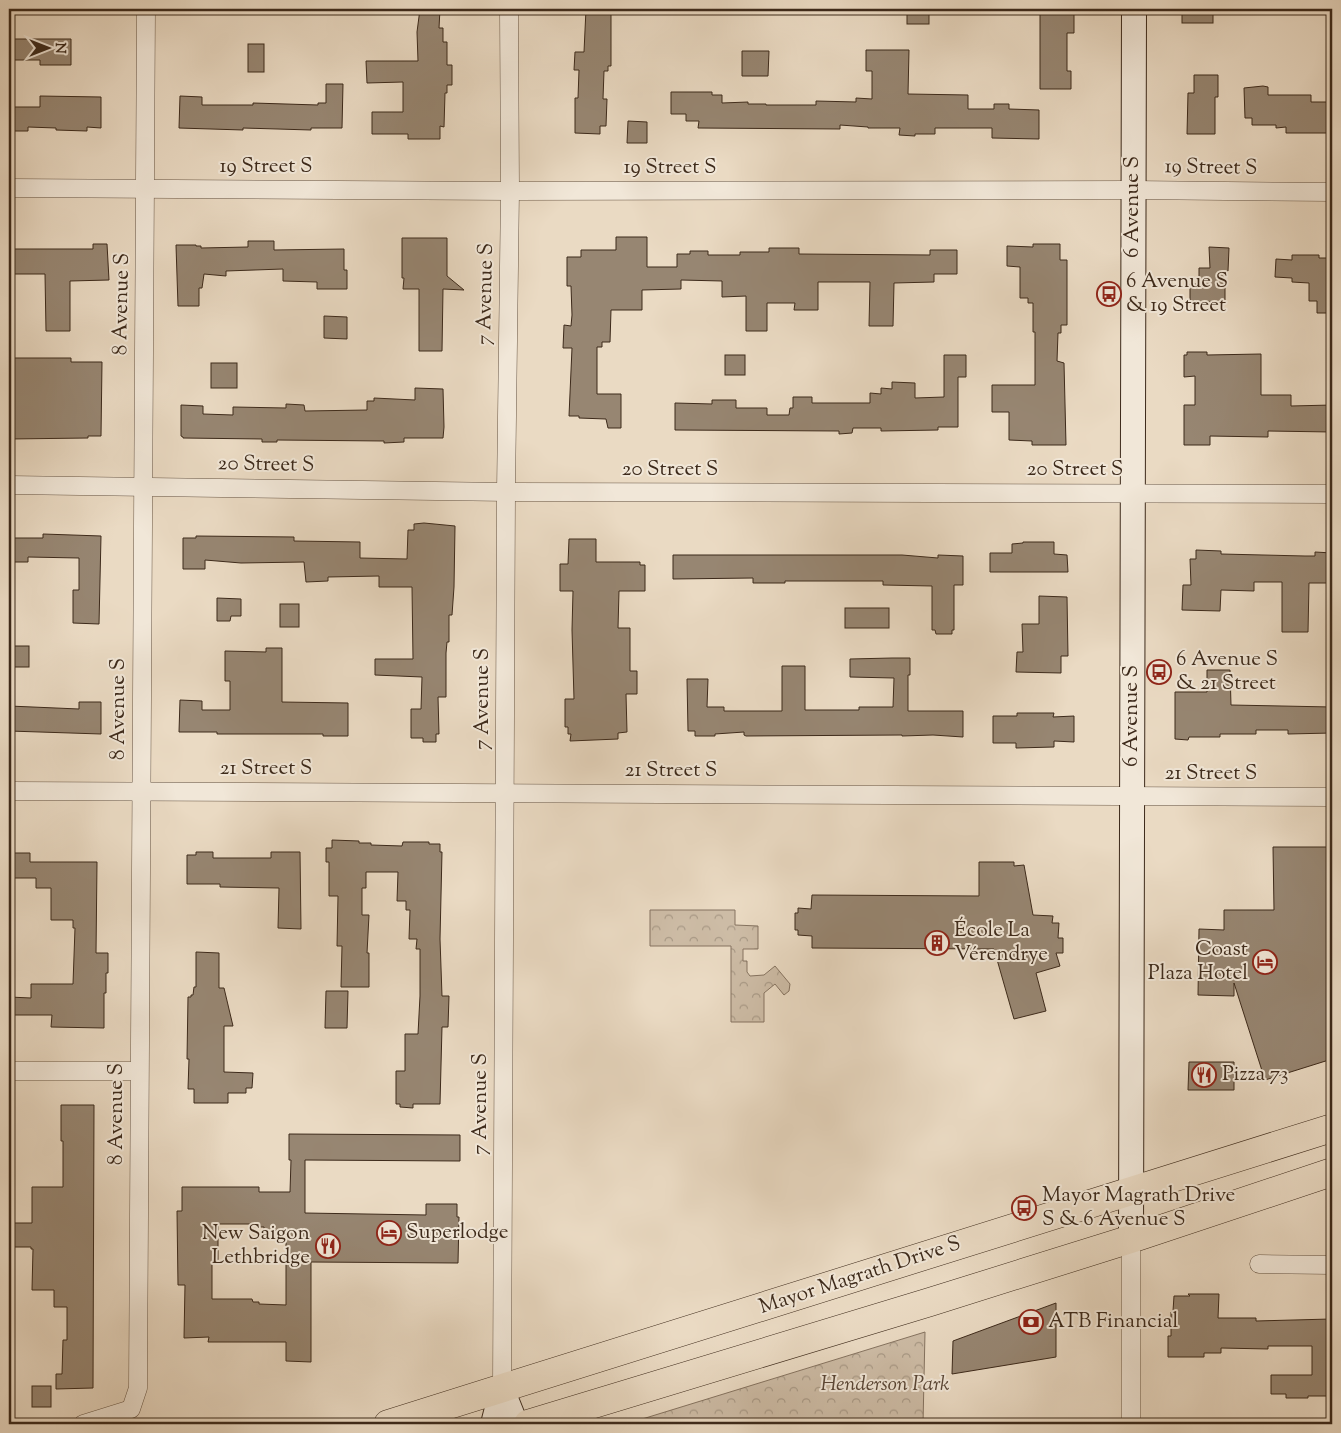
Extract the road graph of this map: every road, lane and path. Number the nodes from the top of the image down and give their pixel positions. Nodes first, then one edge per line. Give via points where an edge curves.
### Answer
1 (146, 9) edge
2 (509, 9) edge
3 (1134, 9) edge
4 (9, 188) edge
5 (146, 189) junction
6 (1133, 190) junction
7 (510, 191) junction
8 (1332, 192) edge
9 (9, 485) edge
10 (143, 486) junction
11 (506, 492) junction
12 (1133, 492) junction
13 (1332, 494) edge
14 (9, 791) edge
15 (142, 791) junction
16 (505, 793) junction
17 (1131, 796) junction
18 (1332, 797) edge
19 (9, 1071) edge
20 (139, 1071) junction
21 (1332, 1128) edge
22 (1332, 1172) edge
23 (1130, 1191) junction
24 (1131, 1239) junction
25 (1259, 1264) dead end
26 (1332, 1265) edge
27 (502, 1389) junction
28 (83, 1424) edge
29 (388, 1424) edge
30 (493, 1424) edge
31 (516, 1424) edge
32 (528, 1424) edge
33 (1131, 1424) edge

1 - 5 street, 8 Avenue S
2 - 7 street, 7 Avenue S
3 - 6 main road, 6 Avenue S
4 - 5 street, 19 Street S
5 - 7 street, 19 Street S
5 - 10 street, 8 Avenue S
6 - 7 street, 19 Street S
6 - 8 street, 19 Street S
6 - 12 main road, 6 Avenue S
7 - 11 street, 7 Avenue S
9 - 10 street, 20 Street S
10 - 11 street, 20 Street S
10 - 15 street, 8 Avenue S
11 - 12 street, 20 Street S
11 - 16 street, 7 Avenue S
12 - 13 street, 20 Street S
12 - 17 main road, 6 Avenue S
14 - 15 street, 21 Street S
15 - 16 street, 21 Street S
15 - 20 street, 8 Avenue S
16 - 17 street, 21 Street S
16 - 27 street, 7 Avenue S
17 - 18 street, 21 Street S
17 - 23 main road, 6 Avenue S
19 - 20 street
20 - 28 street, 8 Avenue S via 138,1388 131,1409
21 - 23 main road, Mayor Magrath Drive S
22 - 24 main road, Mayor Magrath Drive S
23 - 24 main road, 6 Avenue S
23 - 27 main road, Mayor Magrath Drive S
24 - 32 main road, Mayor Magrath Drive S
24 - 33 street, 6 Avenue S
25 - 26 street
27 - 29 main road, Mayor Magrath Drive S
27 - 30 main road
27 - 31 main road

